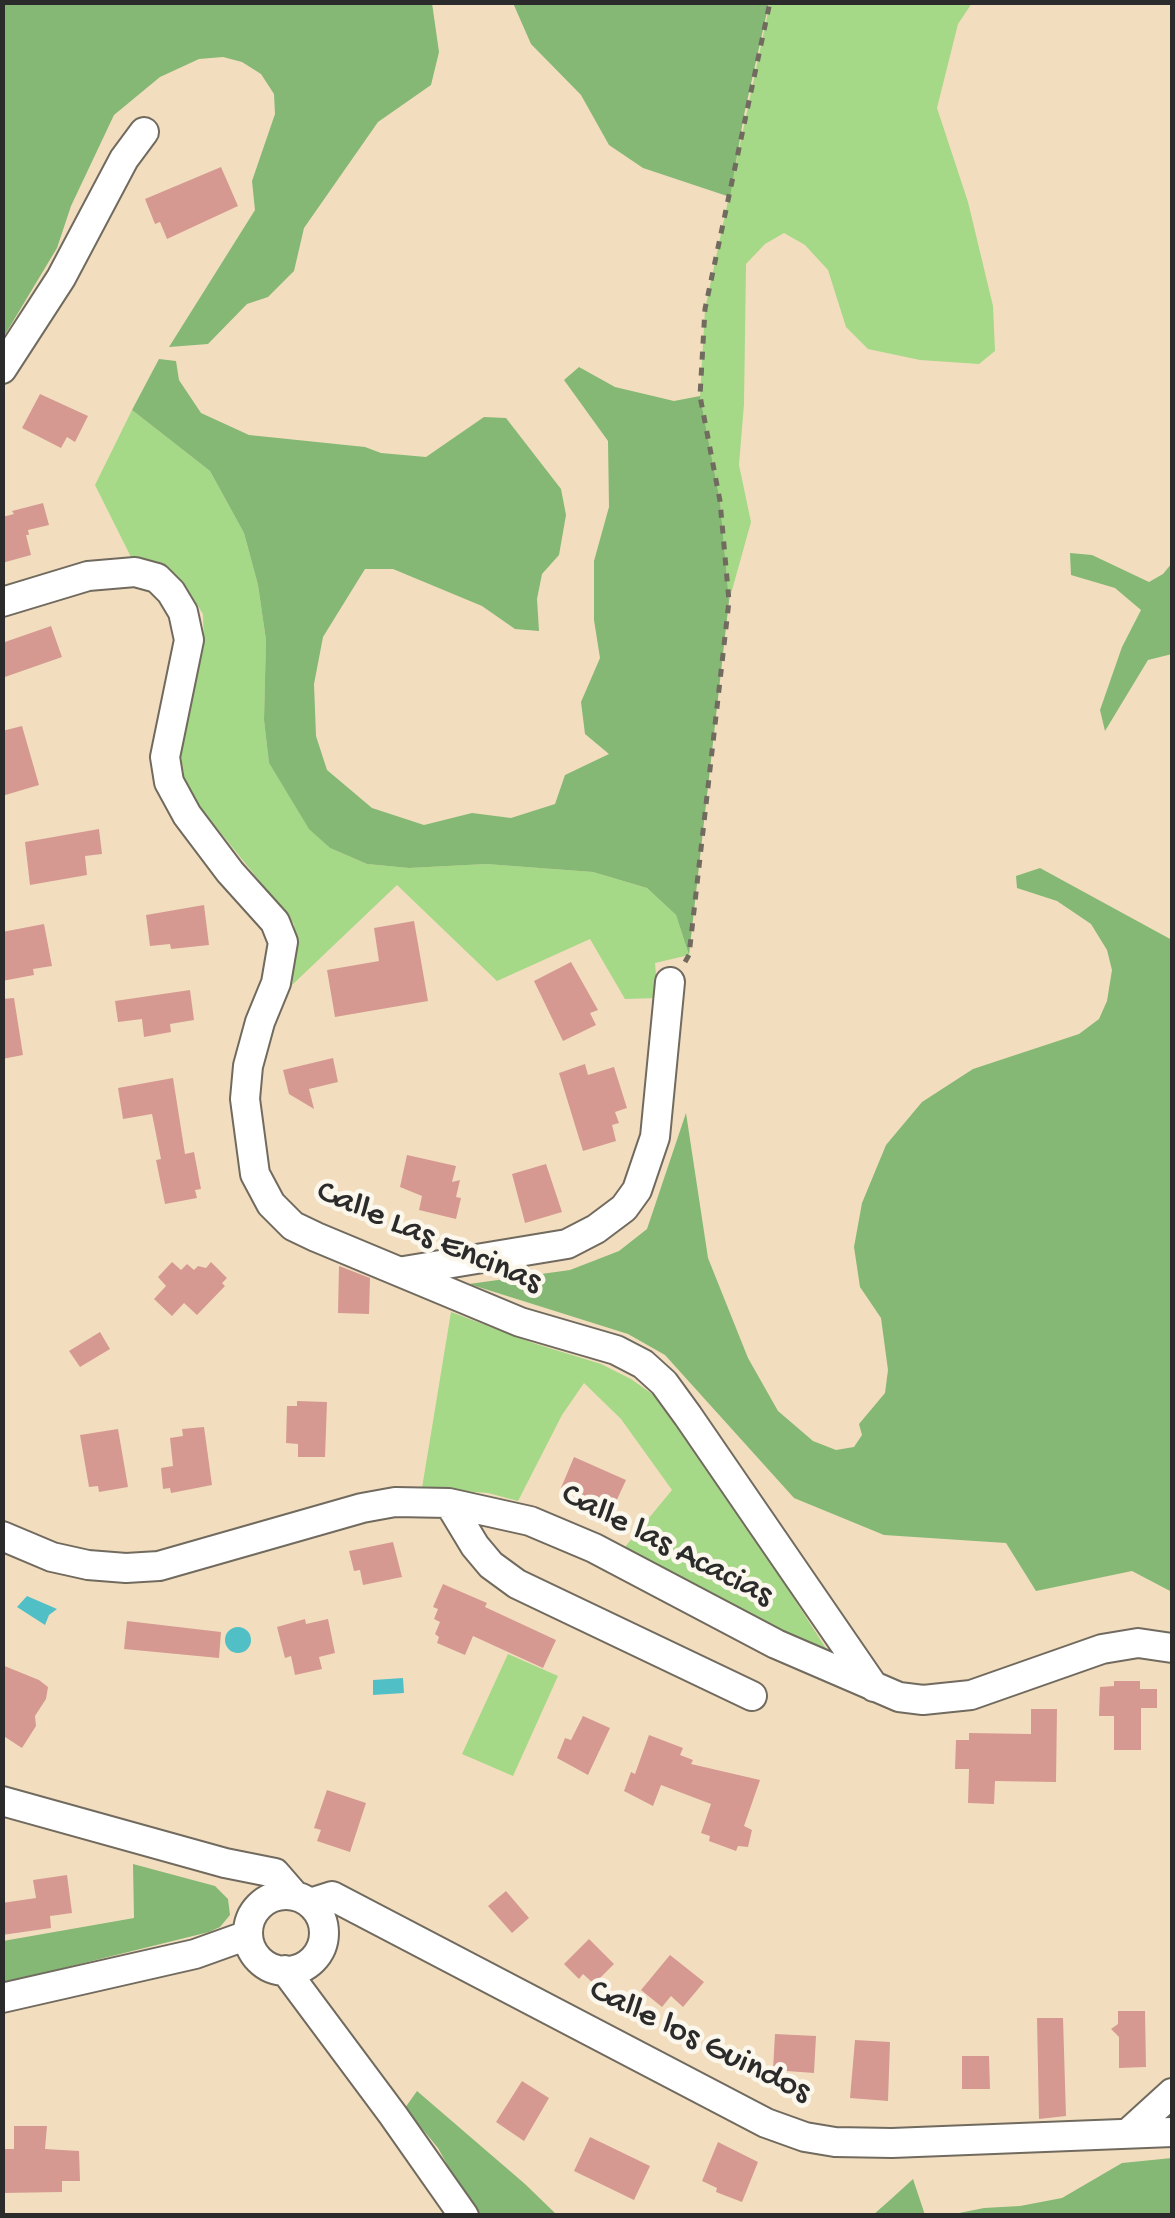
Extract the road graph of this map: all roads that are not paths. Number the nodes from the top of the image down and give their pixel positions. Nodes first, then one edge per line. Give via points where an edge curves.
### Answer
1 (144, 132) dead end
2 (2, 369) edge
3 (2, 602) edge
4 (670, 982) road end
5 (404, 1271) junction
6 (449, 1503) junction
7 (2, 1536) edge
8 (1172, 1648) edge
9 (874, 1687) junction
10 (752, 1696) dead end
11 (2, 1800) edge
12 (225, 1863) junction
13 (312, 1898) junction
14 (251, 1924) junction
15 (392, 1930) junction
16 (324, 1938) junction
17 (195, 1954) junction
18 (286, 1967) junction
19 (2, 1998) edge
20 (1172, 2093) edge
21 (1128, 2132) junction
22 (1172, 2132) edge
23 (464, 2216) edge

1 - 2 street
3 - 5 street, Calle Las Encinas via 117,571 157,578 178,602 189,640 165,757 170,782 187,815 283,942 248,1066 246,1112 256,1174 271,1204 293,1226
4 - 5 street via 656,1137 638,1190 624,1208 567,1244
5 - 9 street, Calle Las Encinas via 520,1322 643,1364 688,1416
6 - 7 street, Calle las Acacias via 362,1508 182,1562 142,1567 52,1558
6 - 9 street, Calle las Acacias via 530,1520
6 - 10 street via 483,1556 517,1584
8 - 9 street, Calle las Acacias via 1138,1643 1102,1650 970,1695 924,1700
11 - 12 street
12 - 13 street via 275,1873
12 - 14 street via 251,1896
13 - 14 street via 279,1895 265,1901
13 - 15 street, Calle los Guindos
13 - 16 street
14 - 17 street
14 - 18 street via 251,1947
15 - 16 street, Calle los Guindos via 346,1927
15 - 21 street, Calle los Guindos via 766,2124 805,2137 892,2142
16 - 18 street via 319,1952
17 - 18 street
17 - 19 street
18 - 23 street
20 - 21 street
21 - 22 street, Calle los Guindos

